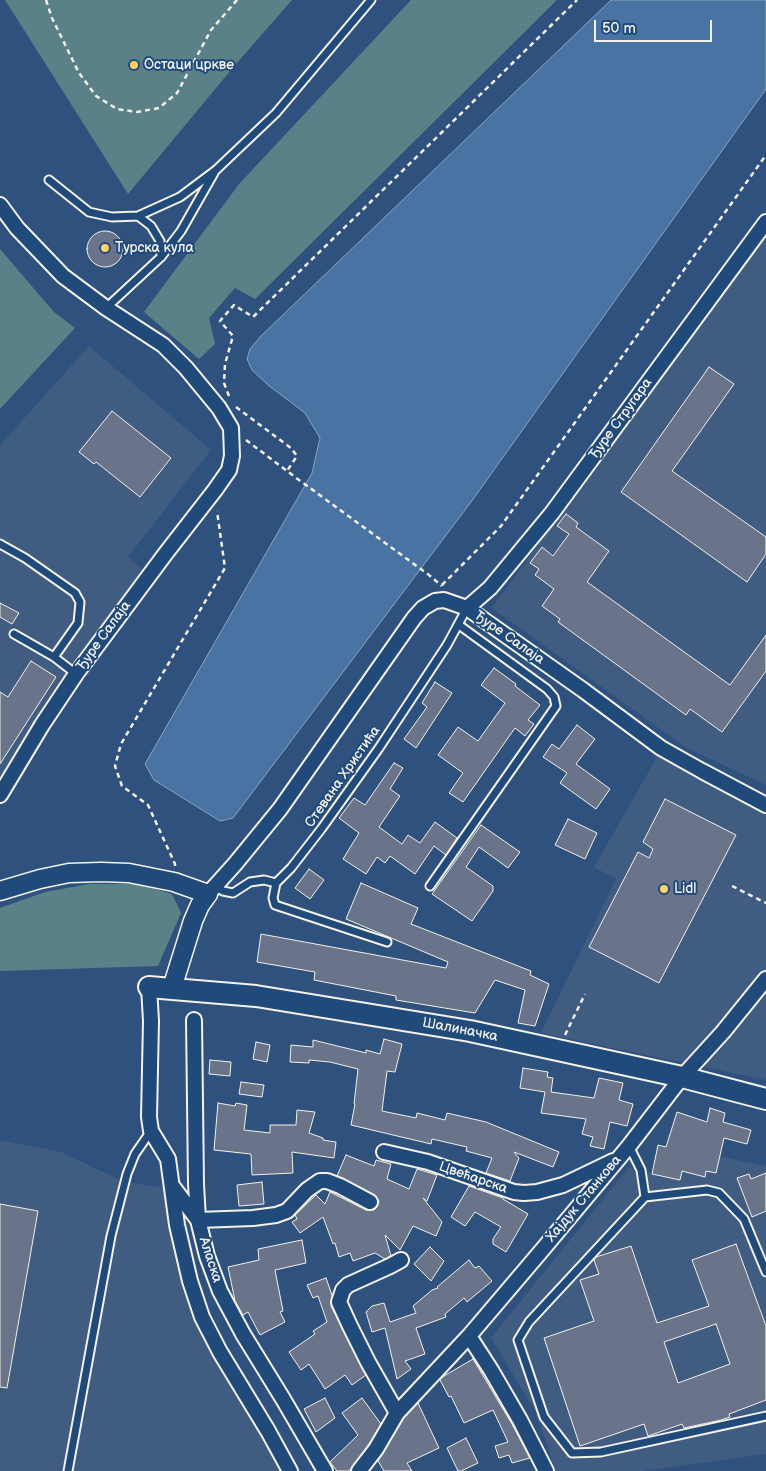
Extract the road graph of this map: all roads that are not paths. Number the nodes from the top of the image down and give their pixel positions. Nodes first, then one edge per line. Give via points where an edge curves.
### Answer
1 (371, 0) edge
2 (216, 170) junction
3 (49, 180) dead end
4 (0, 205) edge
5 (138, 216) junction
6 (766, 222) edge
7 (161, 257) junction
8 (106, 308) junction
9 (0, 544) edge
10 (467, 608) junction
11 (459, 625) junction
12 (14, 634) dead end
13 (54, 658) junction
14 (76, 674) junction
15 (0, 795) edge
16 (766, 805) edge
17 (276, 882) junction
18 (430, 886) dead end
19 (211, 890) junction
20 (0, 891) edge
21 (387, 942) dead end
22 (766, 979) edge
23 (148, 987) joint
24 (172, 988) junction
25 (194, 1020) dead end
26 (682, 1077) junction
27 (766, 1099) edge
28 (151, 1131) junction
29 (629, 1146) junction
30 (384, 1152) dead end
31 (616, 1160) junction
32 (172, 1185) junction
33 (645, 1197) junction
34 (370, 1202) dead end
35 (198, 1220) junction
36 (401, 1260) dead end
37 (766, 1272) edge
38 (469, 1336) junction
39 (397, 1413) junction
40 (766, 1416) edge
41 (68, 1471) edge
42 (290, 1471) edge
43 (325, 1471) edge
44 (359, 1471) edge
45 (546, 1471) edge

1 - 2 lane via 276,112
2 - 5 lane via 180,198
2 - 7 lane via 181,231
3 - 5 lane via 89,212 112,217
4 - 8 street via 17,228 63,276
5 - 7 lane via 151,226 160,241
6 - 10 street, Ђуре Стругара via 552,513 490,588
7 - 8 lane
8 - 14 street, Ђуре Салаја via 163,345 205,390 231,428 232,456 229,470 215,490
9 - 13 lane via 76,593 80,602 78,623
10 - 11 lane, Стевана Христића
10 - 16 street, Ђуре Салаја via 662,748
10 - 19 street, Ђуре Салаја via 444,600 423,608 280,809
11 - 17 lane, Стевана Христића via 379,748 322,828
11 - 18 lane via 547,689 556,706
12 - 13 lane
13 - 14 lane
14 - 15 street, Ђуре Салаја
17 - 19 lane via 250,882 233,892
17 - 21 lane via 275,905
19 - 20 street via 129,873 101,872 69,873
19 - 24 street, Ђуре Салаја via 193,920
22 - 26 street, Хајдук Станкова
23 - 24 main road, Шалиначка
23 - 28 street
24 - 26 main road, Шалиначка via 256,996 470,1031
25 - 35 street, Аласка
26 - 27 main road, Шалиначка
26 - 29 street, Хајдук Станкова
28 - 32 street via 168,1158
28 - 41 lane via 135,1154 127,1174 111,1236
29 - 31 street, Хајдук Станкова
29 - 33 lane via 641,1170
30 - 31 street, Цвећарска via 428,1162 524,1193 563,1185
31 - 38 street, Хајдук Станкова
32 - 35 street
32 - 42 street via 177,1225 202,1318
33 - 37 lane via 707,1190 719,1193 744,1219
33 - 40 lane via 529,1322 518,1340 544,1417 572,1453 601,1452
34 - 35 street via 340,1186 320,1181 287,1210 276,1215
35 - 43 street, Аласка via 220,1291
36 - 39 street via 348,1285 339,1302
38 - 39 street, Хајдук Станкова
38 - 45 street via 520,1420
39 - 44 street, Хајдук Станкова

